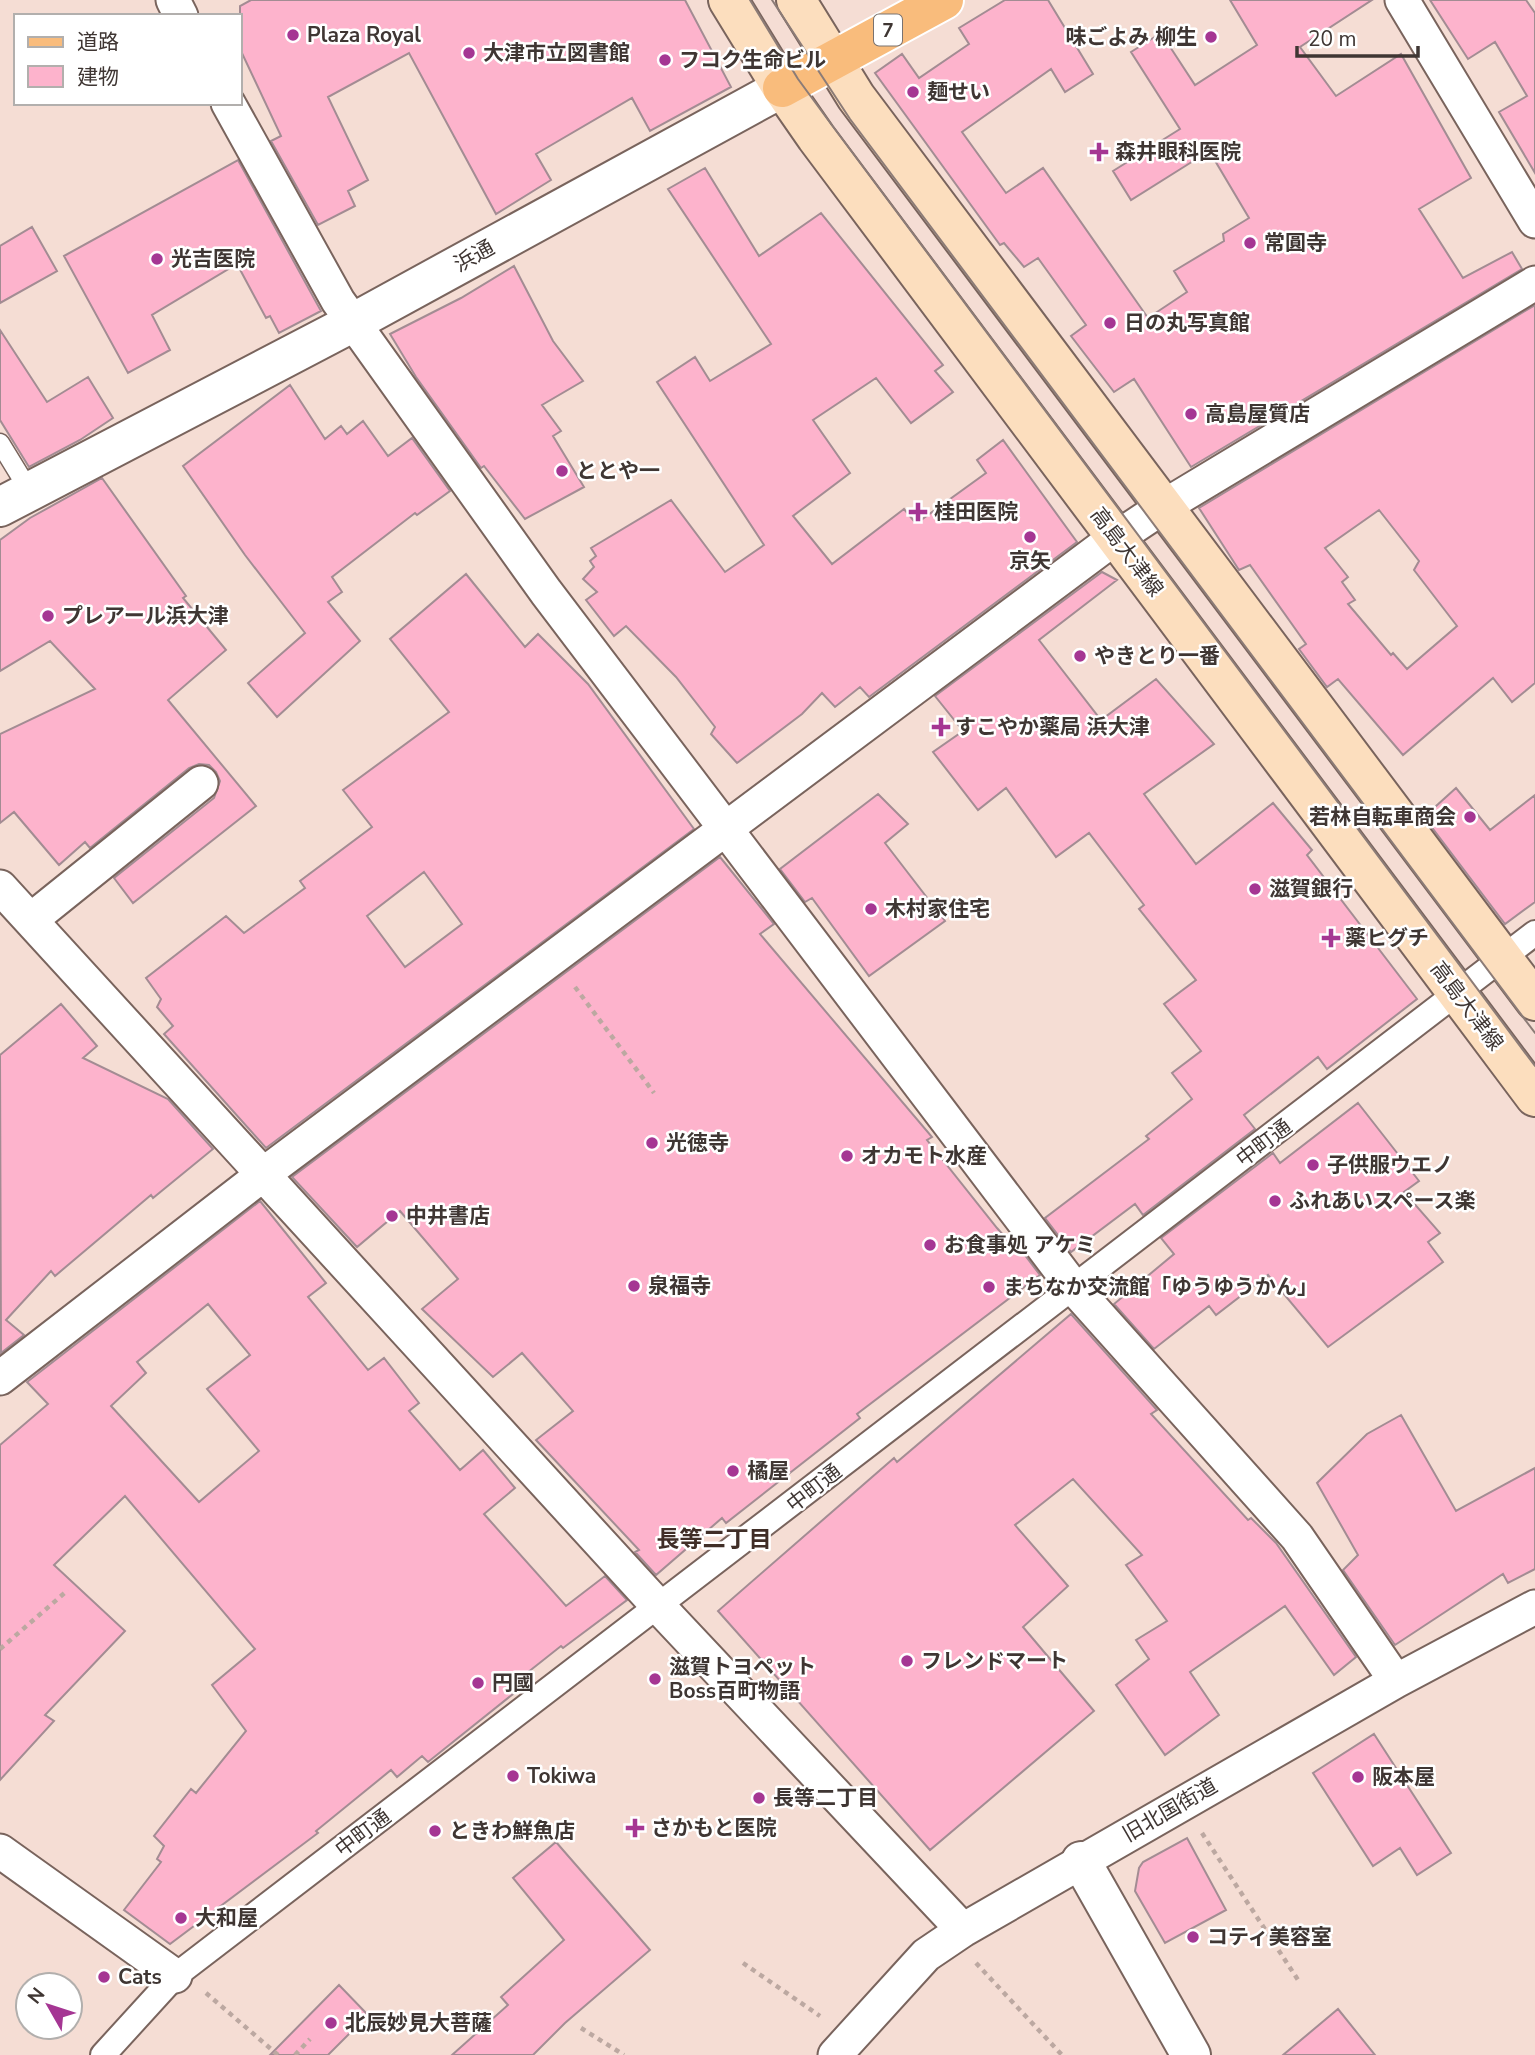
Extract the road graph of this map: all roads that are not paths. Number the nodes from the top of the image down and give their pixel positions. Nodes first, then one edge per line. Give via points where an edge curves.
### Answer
1 (728, 0) edge
2 (796, 0) edge
3 (944, 0) edge
4 (1402, 0) edge
5 (831, 61) junction
6 (782, 88) junction
7 (229, 105) edge
8 (1535, 221) edge
9 (1535, 283) edge
10 (354, 322) junction
11 (0, 443) edge
12 (15, 499) edge
13 (1163, 507) junction
14 (1116, 538) junction
15 (201, 783) dead end
16 (727, 830) junction
17 (0, 887) edge
18 (32, 919) junction
19 (1535, 933) edge
20 (1502, 957) junction
21 (1458, 994) junction
22 (1535, 1001) edge
23 (1535, 1097) edge
24 (265, 1173) junction
25 (1074, 1288) junction
26 (0, 1378) edge
27 (659, 1607) junction
28 (1535, 1607) edge
29 (1396, 1681) junction
30 (0, 1851) edge
31 (1081, 1861) junction
32 (957, 1933) junction
33 (178, 1974) junction
34 (843, 2046) edge
35 (103, 2055) edge
36 (1191, 2055) edge

1 - 6 main road, 高島大津線
2 - 5 main road
3 - 5 main road, 浜通 / 7
4 - 8 street
5 - 6 main road, 浜通 / 7
5 - 13 main road
6 - 10 street, 浜通
6 - 14 main road, 高島大津線
7 - 10 street
9 - 13 street
10 - 12 street, 浜通
10 - 16 street via 546,592
11 - 12 lane
13 - 14 street
13 - 20 main road
14 - 16 street via 743,813
14 - 21 main road, 高島大津線
15 - 18 street
16 - 24 street
16 - 25 street
17 - 18 street
18 - 24 street
19 - 20 street, 中町通
20 - 21 street, 中町通
20 - 22 main road
21 - 23 main road, 高島大津線
21 - 25 street, 中町通
24 - 26 street
24 - 27 street
25 - 27 street, 中町通
25 - 29 street via 1297,1537
27 - 32 street
27 - 33 street, 中町通
28 - 29 street, 旧北国街道
29 - 31 street, 旧北国街道
30 - 33 street
31 - 32 street, 旧北国街道
31 - 36 street
32 - 34 street, 旧北国街道 via 926,1955
33 - 35 street, 中町通

